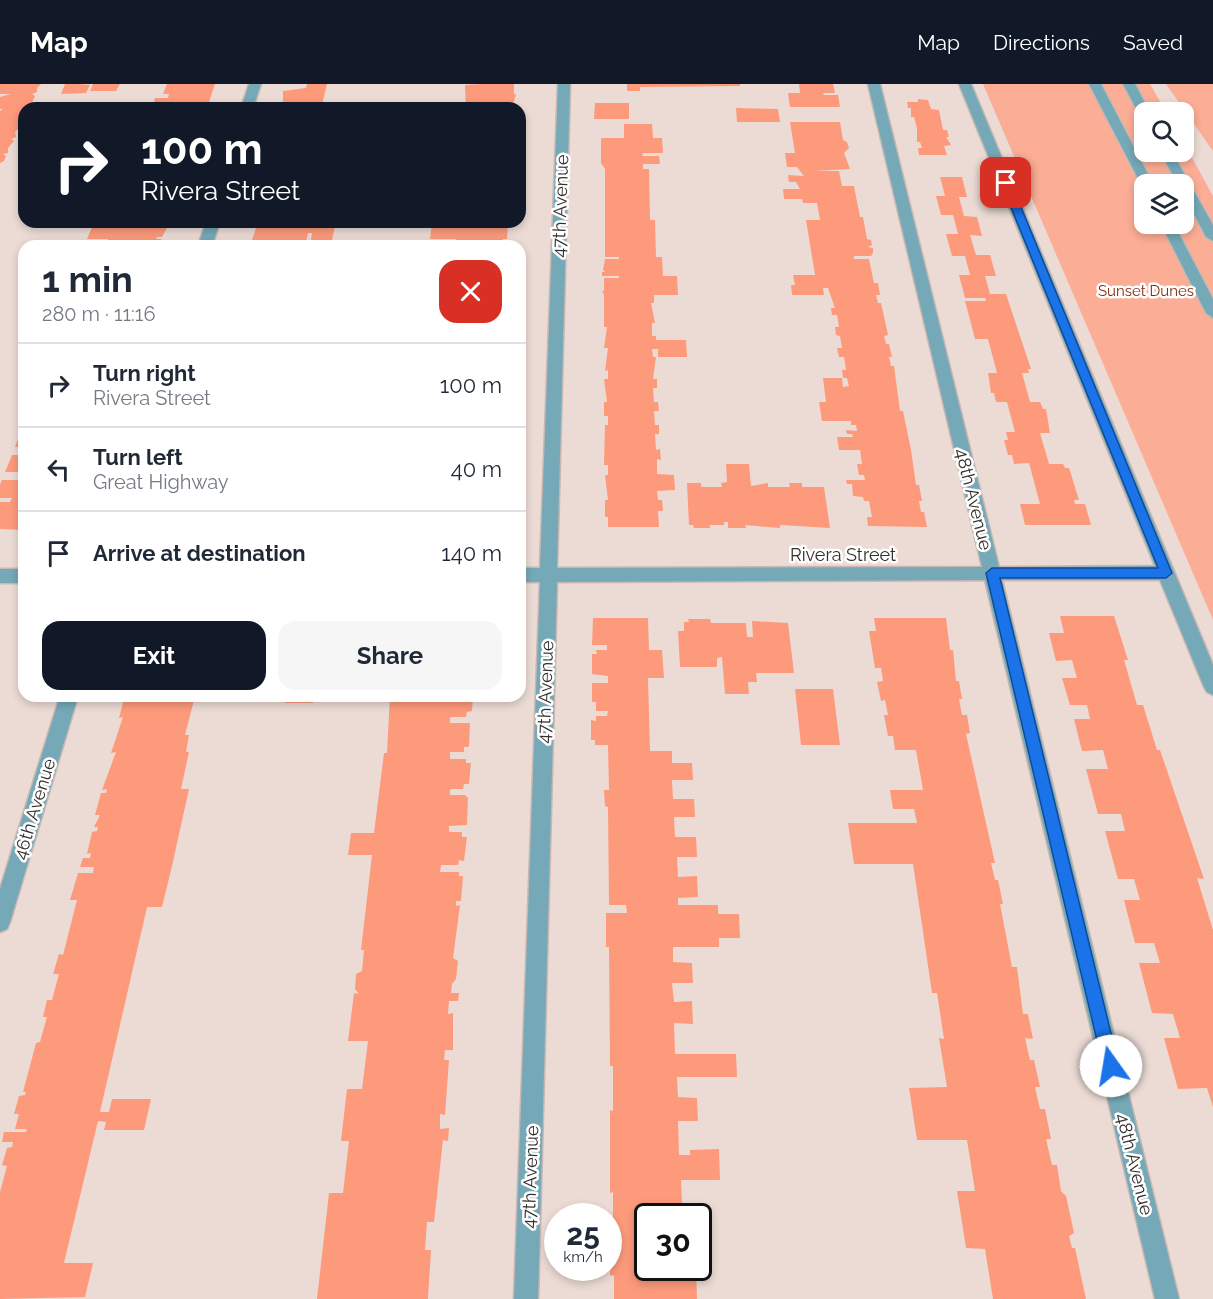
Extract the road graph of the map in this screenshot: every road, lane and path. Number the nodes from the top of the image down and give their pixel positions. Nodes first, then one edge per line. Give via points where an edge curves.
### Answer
1 (255, 84) edge
2 (564, 84) edge
3 (874, 84) edge
4 (965, 84) edge
5 (1095, 84) edge
6 (1129, 84) edge
7 (249, 102) edge
8 (1138, 102) edge
9 (1172, 162) edge
10 (1141, 174) edge
11 (1172, 234) edge
12 (1213, 237) edge
13 (1213, 313) edge
14 (992, 573) junction
15 (1166, 573) junction
16 (526, 575) edge
17 (549, 575) junction
18 (0, 576) edge
19 (18, 576) edge
20 (1213, 687) edge
21 (67, 702) edge
22 (0, 922) edge
23 (526, 1299) edge
24 (1167, 1299) edge

1 - 7 street
2 - 17 street, 47th Avenue
3 - 14 street, 48th Avenue
4 - 15 street
5 - 10 street
6 - 8 street
9 - 12 street
11 - 13 street
14 - 15 street, Rivera Street
14 - 17 street, Rivera Street
14 - 24 street, 48th Avenue
15 - 20 street
16 - 17 street, Rivera Street
17 - 23 street, 47th Avenue
18 - 19 street
21 - 22 street, 46th Avenue

